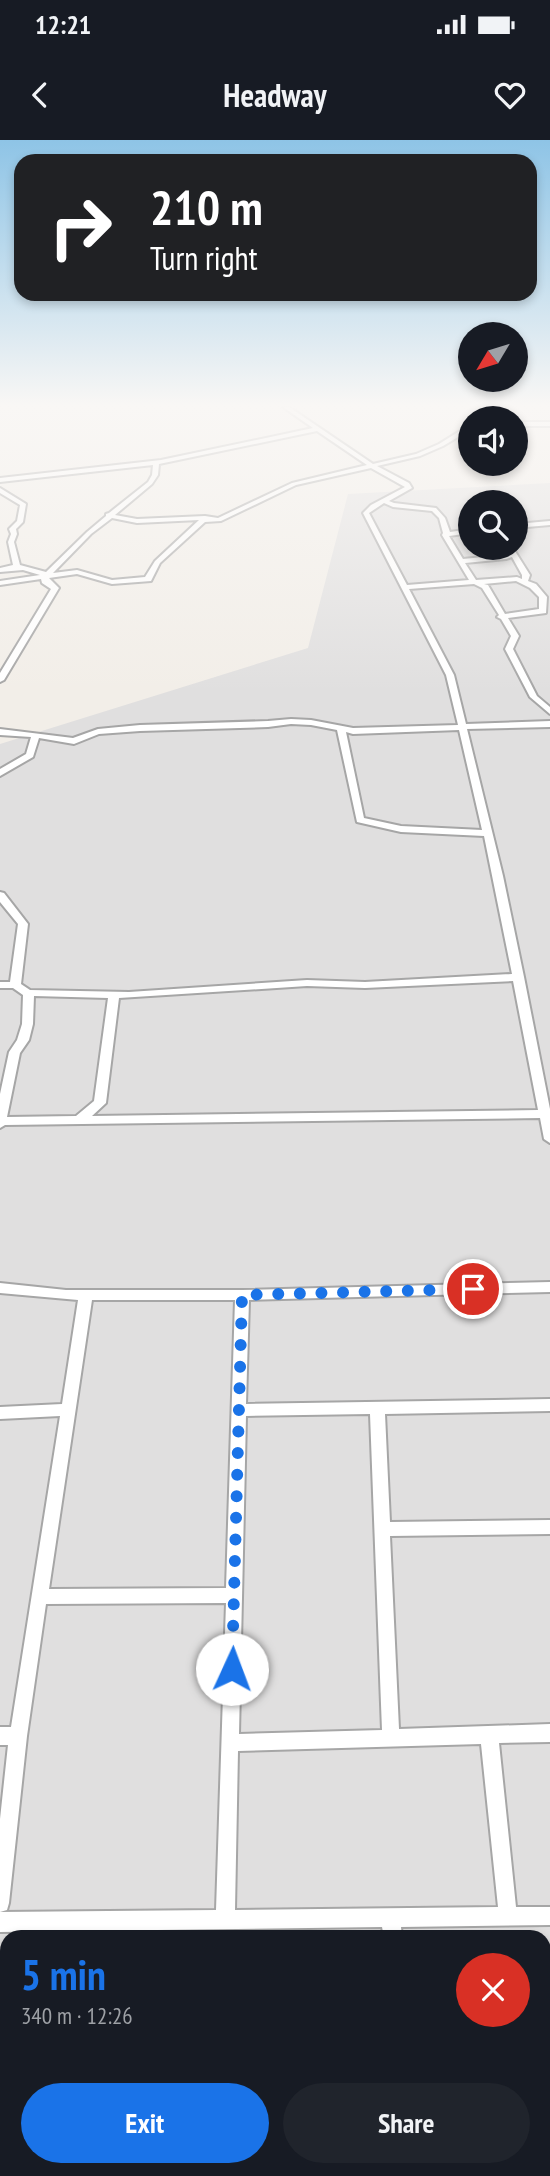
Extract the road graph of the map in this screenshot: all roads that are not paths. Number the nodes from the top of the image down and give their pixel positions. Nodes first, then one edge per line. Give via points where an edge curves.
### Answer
1 (20, 502) edge
2 (126, 502) edge
3 (256, 502) edge
4 (382, 502) edge
5 (386, 502) edge
6 (108, 516) junction
7 (225, 517) junction
8 (550, 523) edge
9 (528, 525) edge
10 (458, 533) edge
11 (447, 534) junction
12 (472, 560) edge
13 (518, 560) edge
14 (461, 561) junction
15 (17, 566) junction
16 (0, 570) edge
17 (46, 575) junction
18 (473, 581) junction
19 (525, 581) junction
20 (0, 583) edge
21 (405, 587) junction
22 (502, 617) junction
23 (0, 665) edge
24 (10, 666) junction
25 (0, 680) edge
26 (550, 712) edge
27 (550, 724) edge
28 (463, 726) junction
29 (341, 729) junction
30 (0, 732) edge
31 (36, 735) junction
32 (0, 773) edge
33 (487, 833) junction
34 (0, 894) edge
35 (519, 977) junction
36 (0, 985) edge
37 (15, 985) junction
38 (28, 993) junction
39 (114, 995) junction
40 (545, 1114) junction
41 (79, 1120) junction
42 (0, 1122) edge
43 (550, 1139) edge
44 (550, 1287) edge
45 (0, 1288) edge
46 (86, 1295) junction
47 (242, 1295) junction
48 (550, 1405) edge
49 (377, 1407) junction
50 (68, 1410) junction
51 (239, 1410) junction
52 (0, 1413) edge
53 (550, 1527) edge
54 (382, 1530) junction
55 (233, 1595) junction
56 (40, 1597) junction
57 (550, 1733) edge
58 (489, 1735) junction
59 (9, 1736) edge
60 (391, 1738) junction
61 (230, 1743) junction
62 (0, 1903) edge
63 (550, 1916) edge
64 (508, 1917) junction
65 (225, 1920) junction
66 (0, 1922) edge
67 (392, 1928) edge

1 - 15 street via 20,522 12,529 11,542
2 - 6 street
3 - 7 street
4 - 21 street via 366,513
5 - 11 street via 435,509
6 - 7 street via 137,521
6 - 17 street
7 - 17 street via 203,520 157,562 148,579 112,582 77,572
8 - 9 street
10 - 11 street
11 - 14 street
12 - 14 street
13 - 19 street
14 - 18 street
15 - 16 street
15 - 17 street
17 - 20 street
17 - 24 street via 45,581 55,588
18 - 19 street
18 - 21 street
18 - 22 street via 485,587
19 - 22 street via 543,597 543,611
21 - 28 street via 450,675
22 - 26 street via 515,636 509,649 534,697
23 - 24 street
24 - 25 street
27 - 28 street
28 - 29 street
28 - 33 street
29 - 31 street via 325,723 283,721 98,732 74,741
29 - 33 street via 360,820 401,829
30 - 31 street
31 - 32 street via 30,755
33 - 35 street
34 - 37 street via 23,924
35 - 39 street
35 - 40 street
36 - 37 street
37 - 38 street
38 - 39 street
38 - 42 street via 23,1044 15,1052
39 - 41 street via 100,1103
40 - 41 street
40 - 43 street
41 - 42 street
44 - 47 street
45 - 46 street
46 - 47 street
46 - 50 street
47 - 51 street
48 - 49 street
49 - 51 street
49 - 54 street
50 - 52 street
50 - 56 street
51 - 55 street
53 - 54 street
54 - 60 street
55 - 56 street
55 - 61 street
56 - 59 street
57 - 58 street
58 - 60 street
58 - 64 street
59 - 62 street
60 - 61 street
61 - 65 street
63 - 64 street
64 - 67 street
65 - 66 street
65 - 67 street

